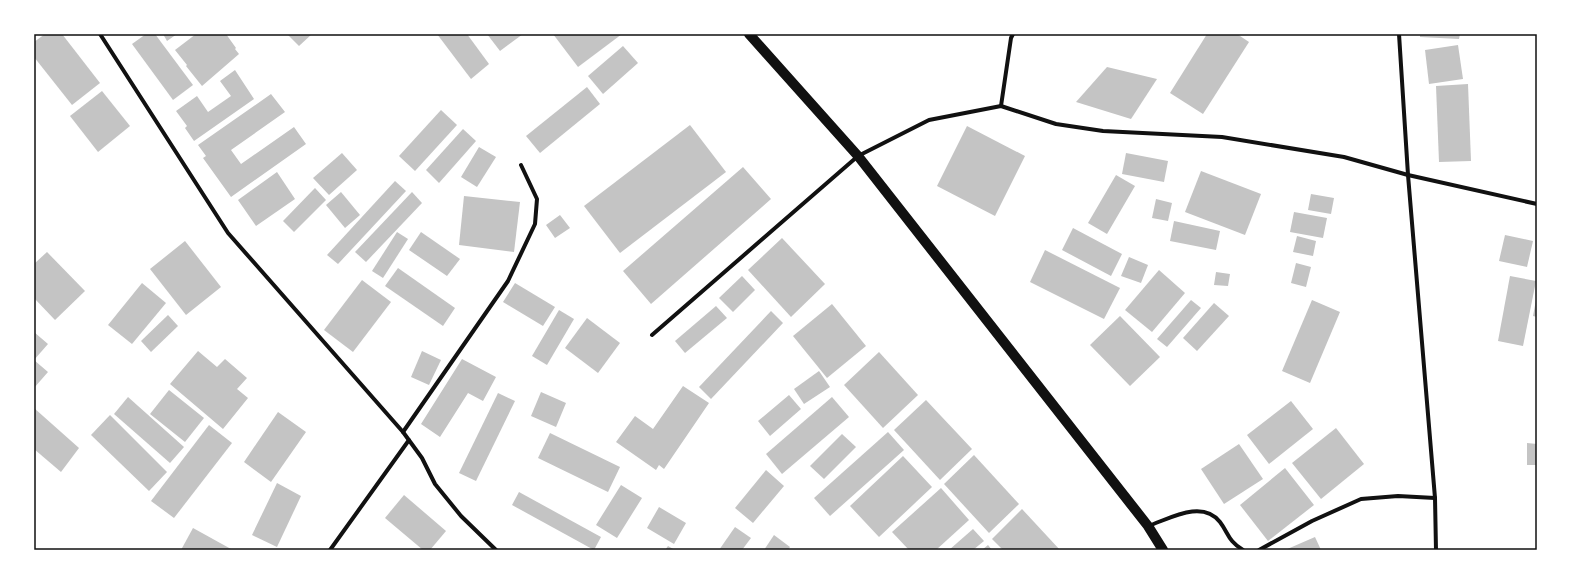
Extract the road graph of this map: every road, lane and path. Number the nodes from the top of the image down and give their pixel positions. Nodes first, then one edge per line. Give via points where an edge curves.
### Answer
1 (100, 34) edge
2 (749, 34) edge
3 (1014, 34) edge
4 (1399, 34) edge
5 (1001, 106) junction
6 (858, 156) junction
7 (521, 165) dead end
8 (1408, 175) junction
9 (1537, 204) edge
10 (652, 335) dead end
11 (403, 432) junction
12 (409, 440) junction
13 (1435, 498) junction
14 (1148, 526) junction
15 (330, 550) edge
16 (496, 550) edge
17 (1163, 550) edge
18 (1243, 550) edge
19 (1259, 550) edge
20 (1436, 550) edge

1 - 11 street via 228,233
2 - 6 main road
3 - 5 street via 1011,38
4 - 8 street
5 - 6 street via 929,120
5 - 8 street via 1056,124 1103,131 1222,137 1344,157
6 - 10 street
6 - 14 main road
7 - 11 street via 536,199 535,224 508,281
8 - 9 street
8 - 13 street
11 - 12 street
12 - 15 street
12 - 16 street via 422,458 435,484
13 - 19 street via 1398,496 1361,499 1312,521
13 - 20 street
14 - 17 main road
14 - 18 street via 1191,511 1206,512 1219,521 1233,544

